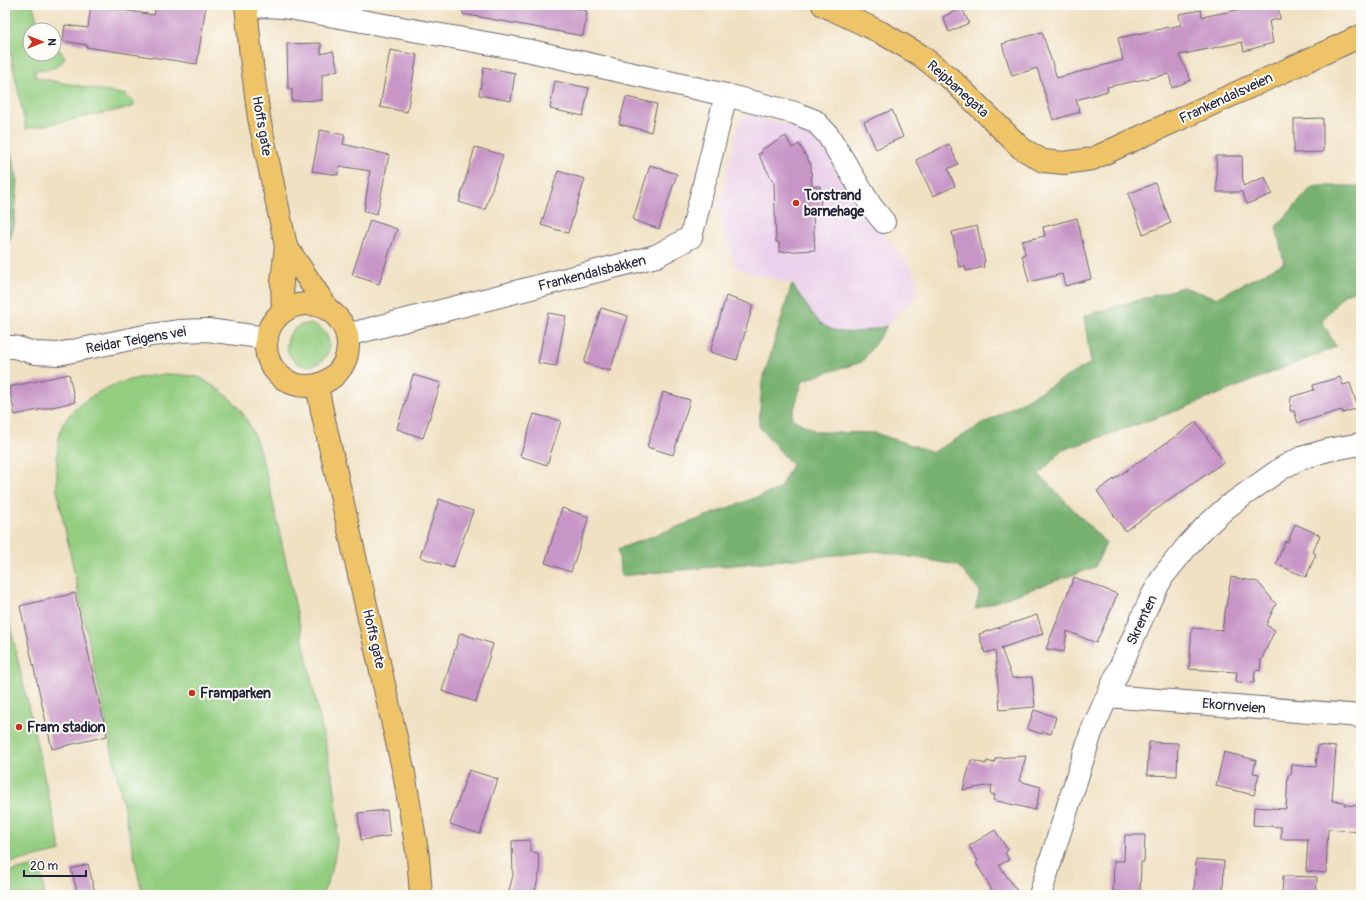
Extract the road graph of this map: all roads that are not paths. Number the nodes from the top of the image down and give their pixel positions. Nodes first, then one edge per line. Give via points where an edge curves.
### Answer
1 (823, 5) edge
2 (247, 6) edge
3 (1361, 36) edge
4 (726, 95) junction
5 (1092, 160) joint
6 (884, 222) dead end
7 (286, 246) junction
8 (328, 310) junction
9 (283, 312) junction
10 (347, 335) junction
11 (267, 338) junction
12 (5, 347) edge
13 (317, 385) junction
14 (1361, 444) edge
15 (1108, 696) junction
16 (1361, 716) edge
17 (421, 895) edge
18 (1040, 895) edge

1 - 5 main road, Reipbanegata via 880,32 920,55 952,80 1021,148 1043,160 1064,163
2 - 4 street via 283,7 524,50
2 - 7 main road, Hoffs gate via 259,118
3 - 5 main road, Frankendalsveien
4 - 6 street via 795,113 815,121 828,135 871,206
4 - 10 street, Frankendalsbakken via 691,237 656,256
7 - 8 main road, Hoffs gate
7 - 9 main road, Hoffs gate via 282,282
8 - 9 main road via 313,304 297,305
8 - 10 main road via 340,320
9 - 11 main road via 272,324
10 - 13 main road via 348,351 342,366 332,378
11 - 12 street, Reidar Teigens vei via 207,330 145,336 58,354 35,354 14,347
11 - 13 main road via 268,354 274,369 286,380 301,386
13 - 17 main road, Hoffs gate via 404,773 418,857
14 - 15 street, Skrenten via 1301,458 1282,468 1227,507 1205,527 1164,576 1150,600
15 - 16 street, Ekornveien
15 - 18 street, Skrenten via 1091,733

